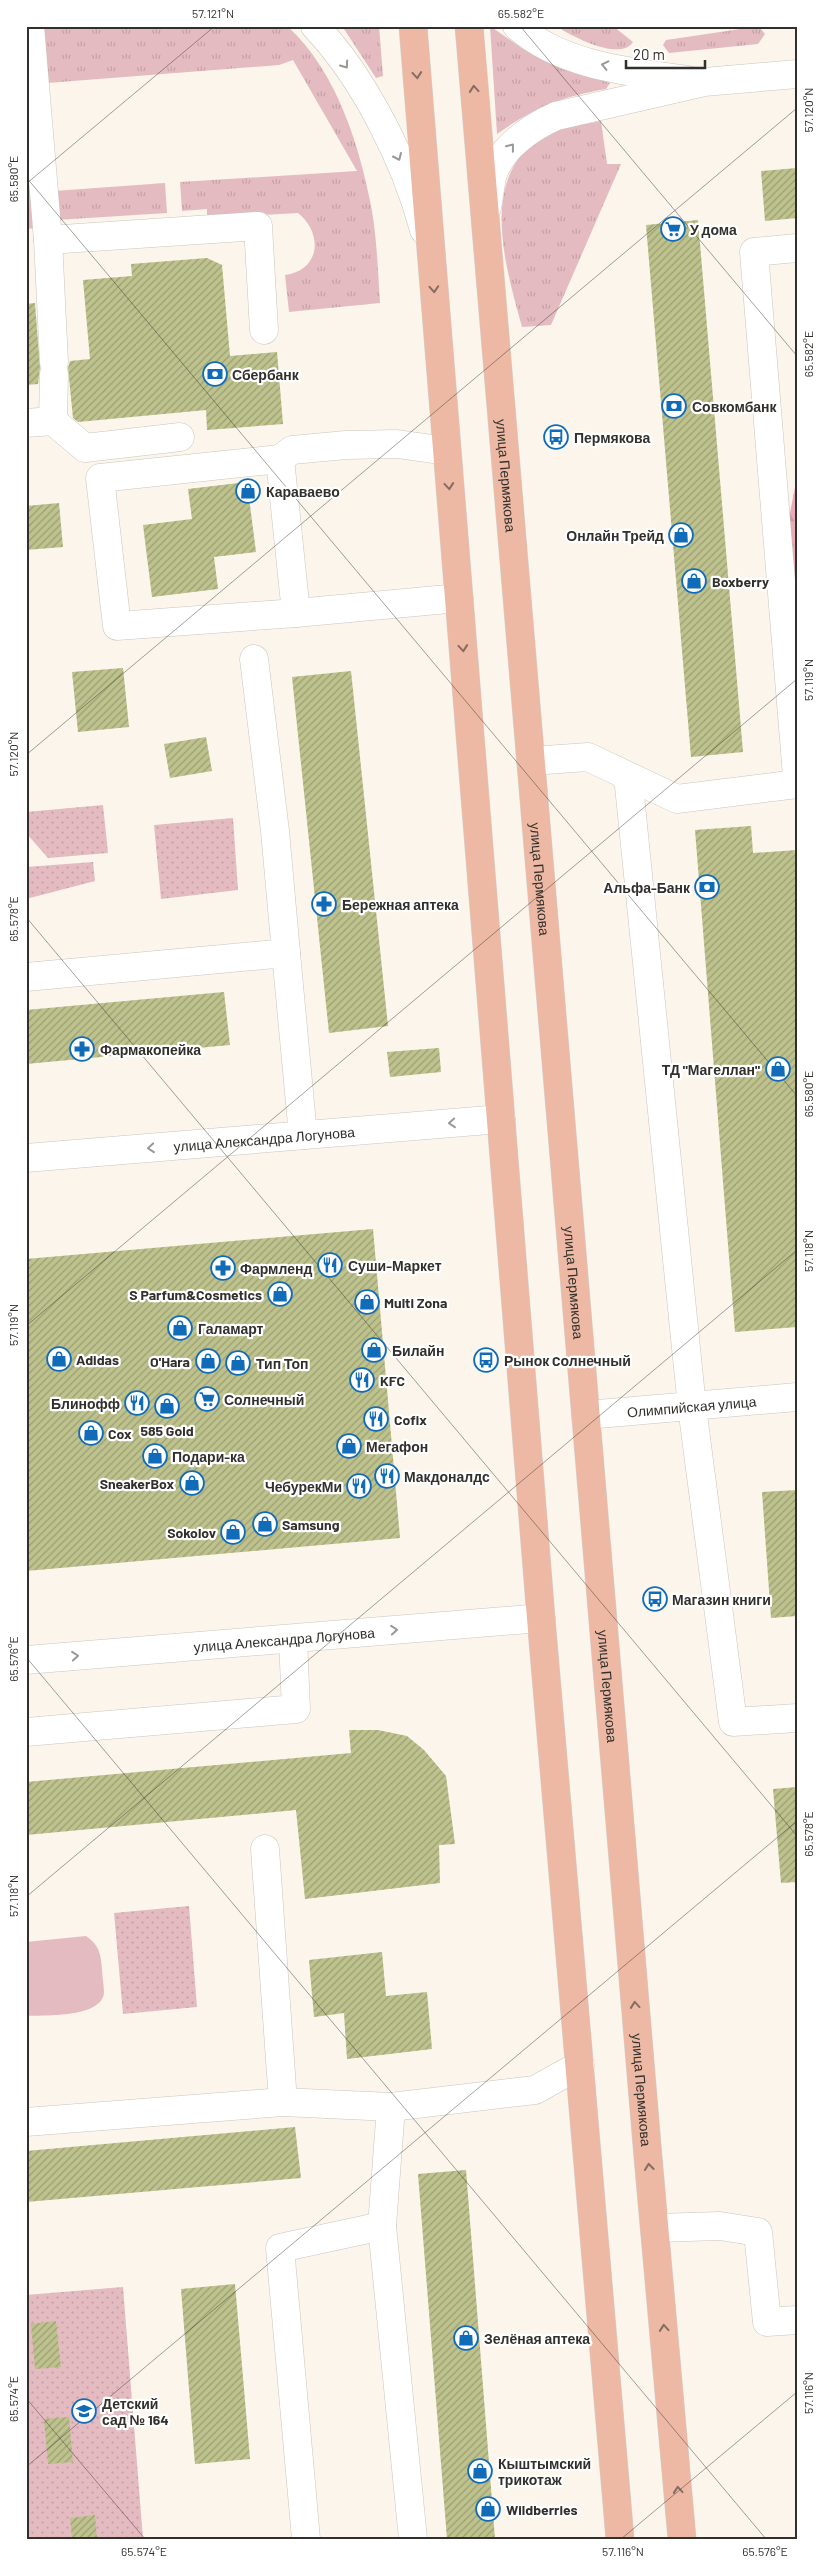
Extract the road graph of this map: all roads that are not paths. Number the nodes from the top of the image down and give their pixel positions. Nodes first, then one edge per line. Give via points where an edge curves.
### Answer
1 (30, 26) edge
2 (315, 26) edge
3 (413, 26) edge
4 (469, 26) edge
5 (517, 26) edge
6 (797, 74) edge
7 (704, 82) junction
8 (484, 224) junction
9 (48, 240) junction
10 (797, 248) edge
11 (432, 261) junction
12 (264, 330) dead end
13 (40, 422) edge
14 (180, 437) dead end
15 (447, 451) junction
16 (280, 459) junction
17 (459, 598) junction
18 (296, 613) junction
19 (254, 659) dead end
20 (531, 761) junction
21 (628, 776) junction
22 (797, 776) edge
23 (797, 784) edge
24 (286, 952) junction
25 (26, 977) edge
26 (501, 1119) junction
27 (303, 1135) junction
28 (26, 1158) edge
29 (797, 1397) edge
30 (692, 1407) junction
31 (586, 1415) junction
32 (541, 1618) junction
33 (292, 1639) junction
34 (26, 1660) edge
35 (797, 1718) edge
36 (26, 1732) edge
37 (265, 1849) dead end
38 (580, 2065) junction
39 (283, 2102) junction
40 (391, 2107) junction
41 (26, 2122) edge
42 (382, 2226) junction
43 (656, 2228) junction
44 (797, 2320) edge
45 (306, 2539) edge
46 (413, 2539) edge
47 (620, 2539) edge
48 (682, 2539) edge

1 - 9 street
2 -> 11 street via 349,70 396,153 422,222
3 -> 11 main road
8 -> 4 main road, улица Пермякова
7 -> 5 street via 586,61 556,50
6 - 7 street
8 -> 7 street via 493,175 517,140 536,125 556,116
8 - 20 main road, улица Пермякова
9 - 12 street via 258,226
9 - 13 street via 54,368
10 - 22 street via 754,252
11 -> 15 main road
13 - 14 street via 86,448
15 - 16 street via 397,444 346,445 292,450
15 -> 17 main road
16 - 18 street
16 - 18 street via 100,478 117,626
17 - 18 street
17 -> 26 main road
19 - 24 street
20 - 21 street via 588,757
20 - 31 main road, улица Пермякова
21 - 23 street via 677,799
21 - 30 street
24 - 25 street
24 - 27 street
26 -> 27 street, улица Александра Логунова
26 - 32 main road
27 -> 28 street, улица Александра Логунова
29 - 30 street, Олимпийская улица
30 - 31 street, Олимпийская улица
30 - 35 street via 733,1722
43 -> 31 main road, улица Пермякова
33 -> 32 street, улица Александра Логунова
32 - 38 main road
34 -> 33 street, улица Александра Логунова
33 - 36 street via 296,1709
37 - 39 street
38 - 40 street via 535,2090
38 - 47 main road
39 - 40 street
39 - 41 street
40 - 42 street
42 - 45 street via 280,2248
42 - 46 street
43 - 44 street via 720,2226 758,2232 767,2322
48 -> 43 main road, улица Пермякова

